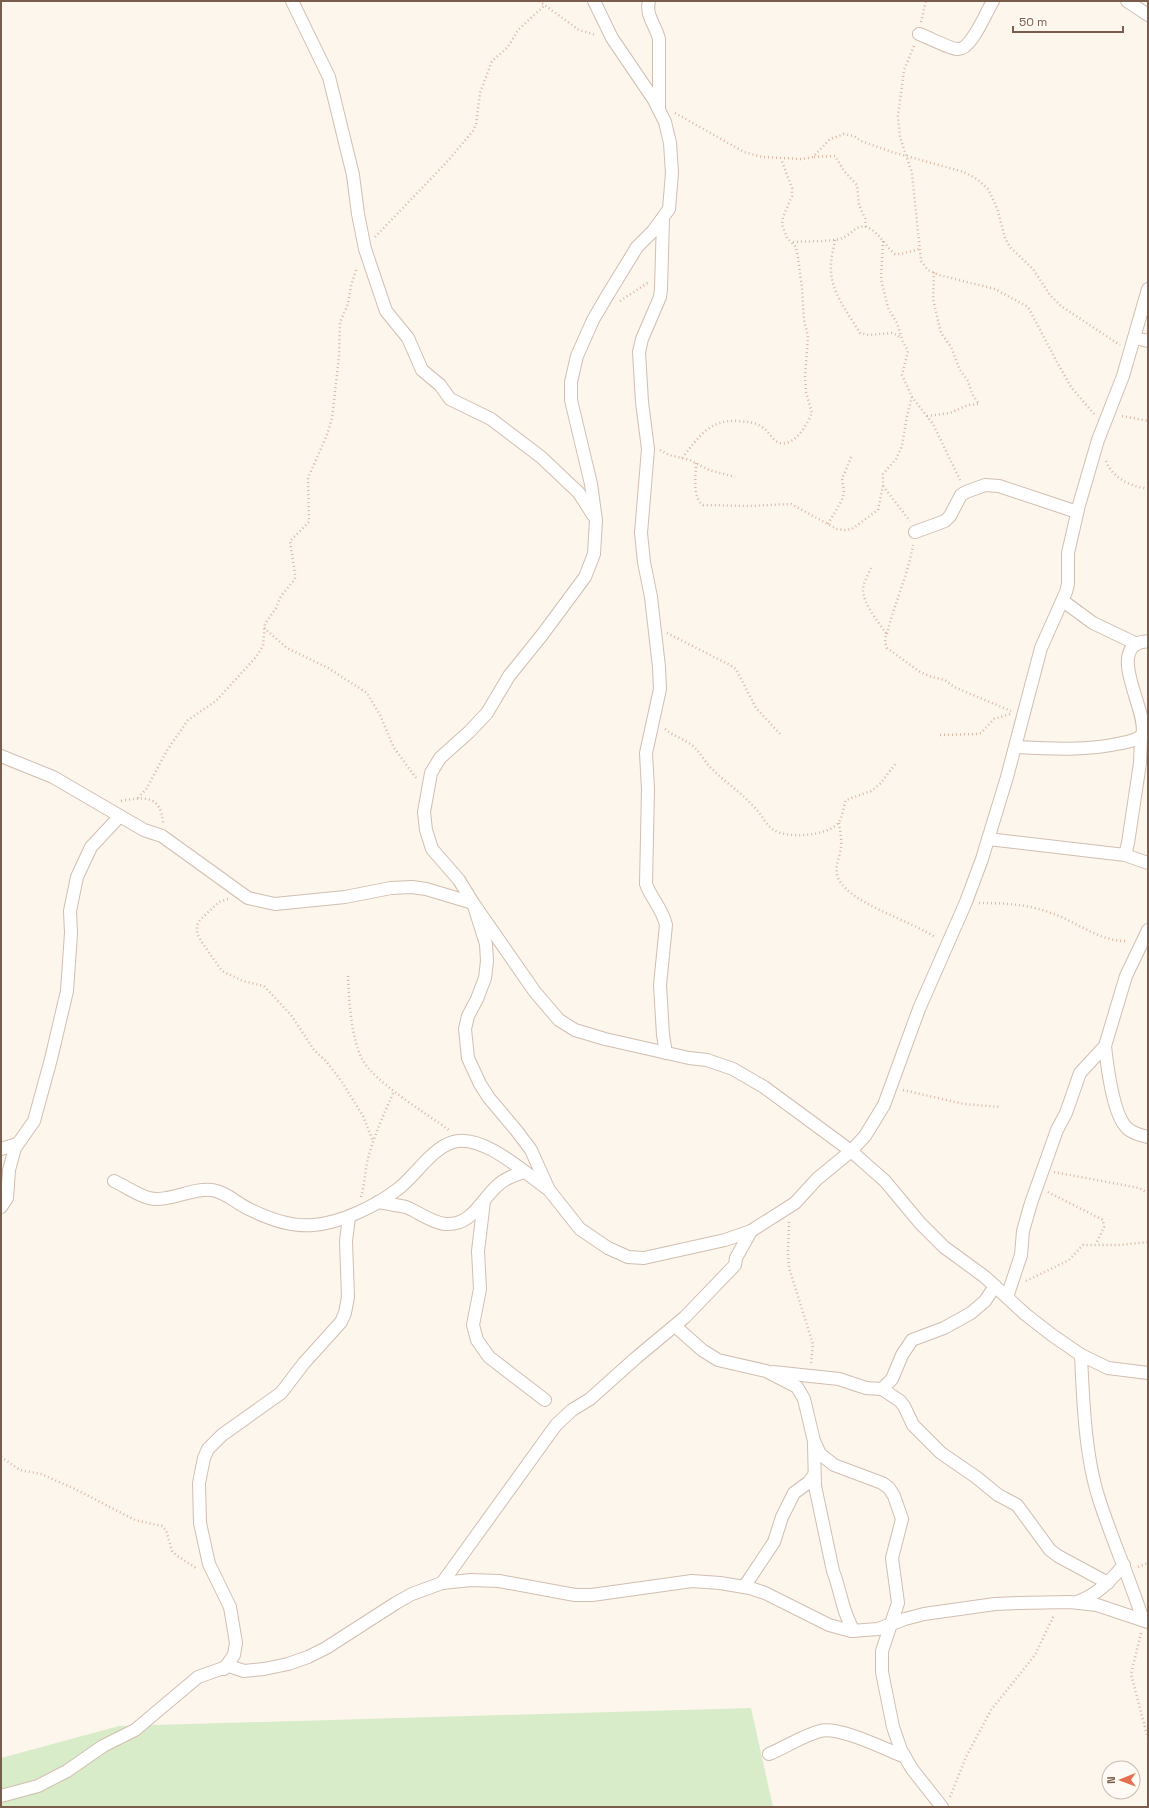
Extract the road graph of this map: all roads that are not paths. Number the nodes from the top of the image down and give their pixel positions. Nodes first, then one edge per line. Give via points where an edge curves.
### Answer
1 (292, 1) edge
2 (594, 1) edge
3 (649, 1) edge
4 (993, 1) edge
5 (1127, 1) edge
6 (1148, 15) edge
7 (919, 34) road end
8 (659, 108) junction
9 (663, 219) junction
10 (1148, 289) edge
11 (1134, 338) junction
12 (1148, 341) edge
13 (1077, 512) junction
14 (596, 520) junction
15 (915, 532) road end
16 (1063, 601) junction
17 (1142, 643) edge
18 (1144, 736) edge
19 (1016, 747) junction
20 (1, 756) edge
21 (119, 817) junction
22 (988, 839) junction
23 (1125, 855) junction
24 (1148, 863) edge
25 (473, 903) junction
26 (1147, 938) edge
27 (1105, 1046) junction
28 (666, 1053) junction
29 (1148, 1137) edge
30 (17, 1144) junction
31 (1, 1149) edge
32 (851, 1150) junction
33 (524, 1172) junction
34 (114, 1181) dead end
35 (549, 1190) junction
36 (484, 1201) junction
37 (378, 1202) junction
38 (1, 1207) edge
39 (353, 1215) junction
40 (751, 1231) junction
41 (994, 1286) junction
42 (1008, 1294) junction
43 (675, 1326) junction
44 (1082, 1355) junction
45 (766, 1371) junction
46 (1148, 1373) edge
47 (882, 1389) junction
48 (545, 1400) dead end
49 (814, 1439) junction
50 (814, 1475) junction
51 (1124, 1565) junction
52 (442, 1583) junction
53 (1108, 1583) junction
54 (744, 1587) junction
55 (1076, 1602) junction
56 (1146, 1621) edge
57 (890, 1625) junction
58 (854, 1631) junction
59 (224, 1669) junction
60 (769, 1754) dead end
61 (905, 1757) junction
62 (1, 1796) edge
63 (945, 1804) edge

1 - 14 street via 330,81 352,175 365,249 386,311 408,338 422,370 440,385 450,399 491,419 541,457 579,493
2 - 8 street via 612,38
3 - 8 street via 648,11 658,39
4 - 7 street via 971,41 965,47 957,49
5 - 6 street
8 - 9 street via 670,143 672,173 669,209
9 - 14 street via 637,247 607,296 593,320 575,363 571,400 591,484
9 - 28 street via 660,297 639,352 648,449 641,533 651,597 660,689 646,753 646,884 666,925 660,985
10 - 11 street
11 - 12 street
11 - 13 street via 1123,376 1098,440
13 - 15 street via 992,484 966,492 948,519
13 - 16 street via 1068,553 1068,584
14 - 25 street via 594,554 585,577 509,676 487,713 440,758 431,773 424,812 432,849 459,880
16 - 17 street via 1093,623
16 - 19 street via 1041,648
17 - 18 street via 1131,649 1128,658 1145,716
18 - 19 street via 1108,746 1066,750
18 - 23 street
19 - 22 street
20 - 21 street via 53,777
21 - 25 street via 164,838 248,898 275,904 412,887
21 - 30 street via 91,847 77,877 70,911 67,991 34,1121
22 - 23 street
22 - 32 street via 966,902 919,1009 884,1105 866,1136
23 - 24 street
25 - 28 street via 535,992 559,1020 575,1030
25 - 35 street via 486,944 487,961 485,978 465,1029 468,1058 489,1098 530,1150
26 - 27 street via 1126,976
27 - 29 street via 1114,1095 1124,1126
27 - 42 street via 1080,1073 1057,1130 1023,1231 1021,1255
28 - 32 street via 707,1060 732,1069 764,1087
30 - 31 street
30 - 38 street via 10,1161 7,1198
32 - 40 street via 817,1179 795,1203
32 - 41 street via 885,1181 944,1247
33 - 35 street
33 - 36 street via 509,1177 497,1185
33 - 37 street via 475,1142 453,1142 439,1149 399,1189
34 - 39 street via 150,1198 211,1190 226,1195 249,1209 288,1223 313,1225
35 - 40 street via 580,1229 608,1248 628,1257 644,1258 702,1246
36 - 37 street via 468,1218 459,1223 445,1224 406,1207
36 - 48 street via 478,1251 480,1289 473,1325 474,1334 481,1349 489,1357
37 - 39 street
39 - 59 street via 346,1241 348,1297 341,1322 304,1363 282,1393 222,1435 208,1449 204,1458 199,1483 200,1523 209,1564 230,1607 236,1643 234,1655
40 - 43 street via 736,1258 735,1265
41 - 42 street
41 - 47 street via 985,1301 971,1313 944,1328 912,1340 902,1355 892,1379
42 - 44 street via 1052,1335
43 - 45 street via 702,1350 718,1360
43 - 52 street via 556,1425
44 - 46 street via 1108,1368
44 - 51 street via 1083,1400 1091,1462 1099,1499
45 - 47 street via 839,1379 866,1388
45 - 49 street via 797,1387 804,1399
47 - 53 street via 900,1401 913,1425 941,1453 990,1490 1017,1506 1050,1550
49 - 50 street
49 - 57 street via 820,1454 834,1465 889,1488 899,1508 902,1519 892,1558 898,1603
50 - 54 street via 794,1493 782,1517 774,1542
50 - 58 street via 838,1593
51 - 53 street
51 - 56 street
52 - 54 street via 499,1581 575,1595 612,1593 692,1582
52 - 59 street via 412,1594 308,1657 264,1669 244,1671 229,1666
53 - 55 street via 1088,1598
54 - 58 street via 765,1593 829,1625
55 - 56 street via 1096,1605
55 - 57 street via 995,1604 924,1614
57 - 58 street
57 - 61 street via 882,1651 882,1672 893,1727
59 - 62 street via 198,1677 135,1730 103,1746 67,1771 38,1786
60 - 61 street via 804,1737 827,1730 839,1731
61 - 63 street via 912,1769

